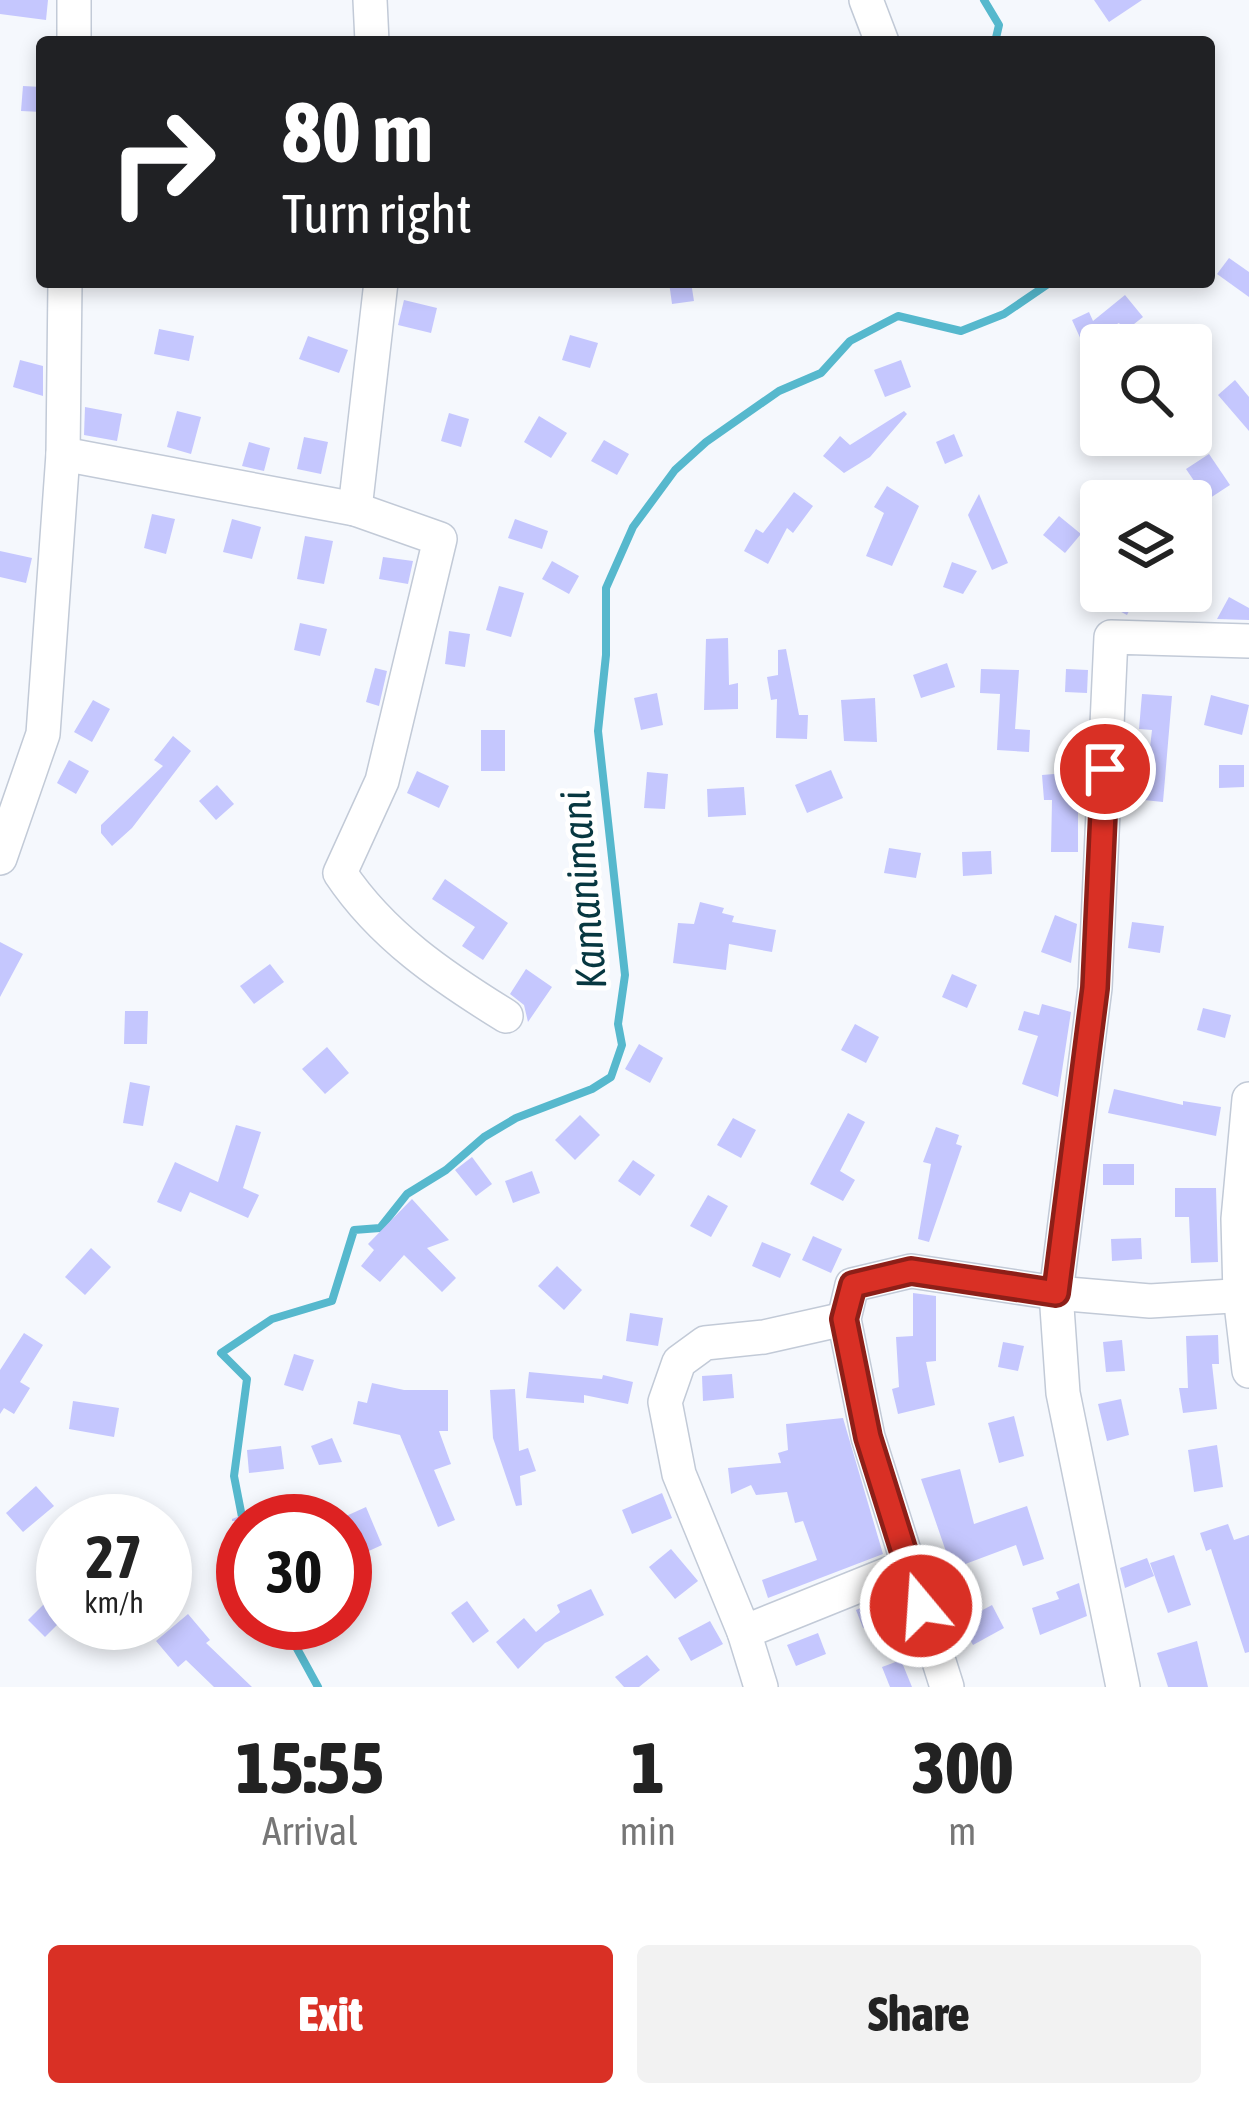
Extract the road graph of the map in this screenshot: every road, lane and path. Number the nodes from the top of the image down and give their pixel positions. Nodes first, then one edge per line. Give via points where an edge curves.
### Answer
1 (74, 0) edge
2 (370, 0) edge
3 (866, 0) edge
4 (74, 36) edge
5 (372, 36) edge
6 (880, 36) edge
7 (65, 288) edge
8 (380, 288) edge
9 (63, 454) junction
10 (355, 508) junction
11 (1249, 641) edge
12 (0, 858) edge
13 (506, 1016) dead end
14 (1249, 1099) edge
15 (1056, 1293) junction
16 (1245, 1295) edge
17 (844, 1319) junction
18 (1249, 1371) edge
19 (908, 1566) junction
20 (744, 1632) junction
21 (761, 1687) edge
22 (947, 1687) edge
23 (1124, 1687) edge

1 - 4 street
2 - 5 street
3 - 6 street
7 - 9 street
8 - 10 street
9 - 10 street
9 - 12 street via 43,734
10 - 13 street via 440,539 382,781 340,872 426,966
11 - 15 street via 1111,637 1095,988
14 - 16 street via 1238,1220
15 - 16 street via 1150,1301
15 - 17 street via 911,1271 853,1285
15 - 23 street via 1063,1393
16 - 18 street
17 - 19 street via 868,1437
17 - 20 street via 705,1343 679,1362 665,1402 679,1474
19 - 20 street
19 - 22 street
20 - 21 street

